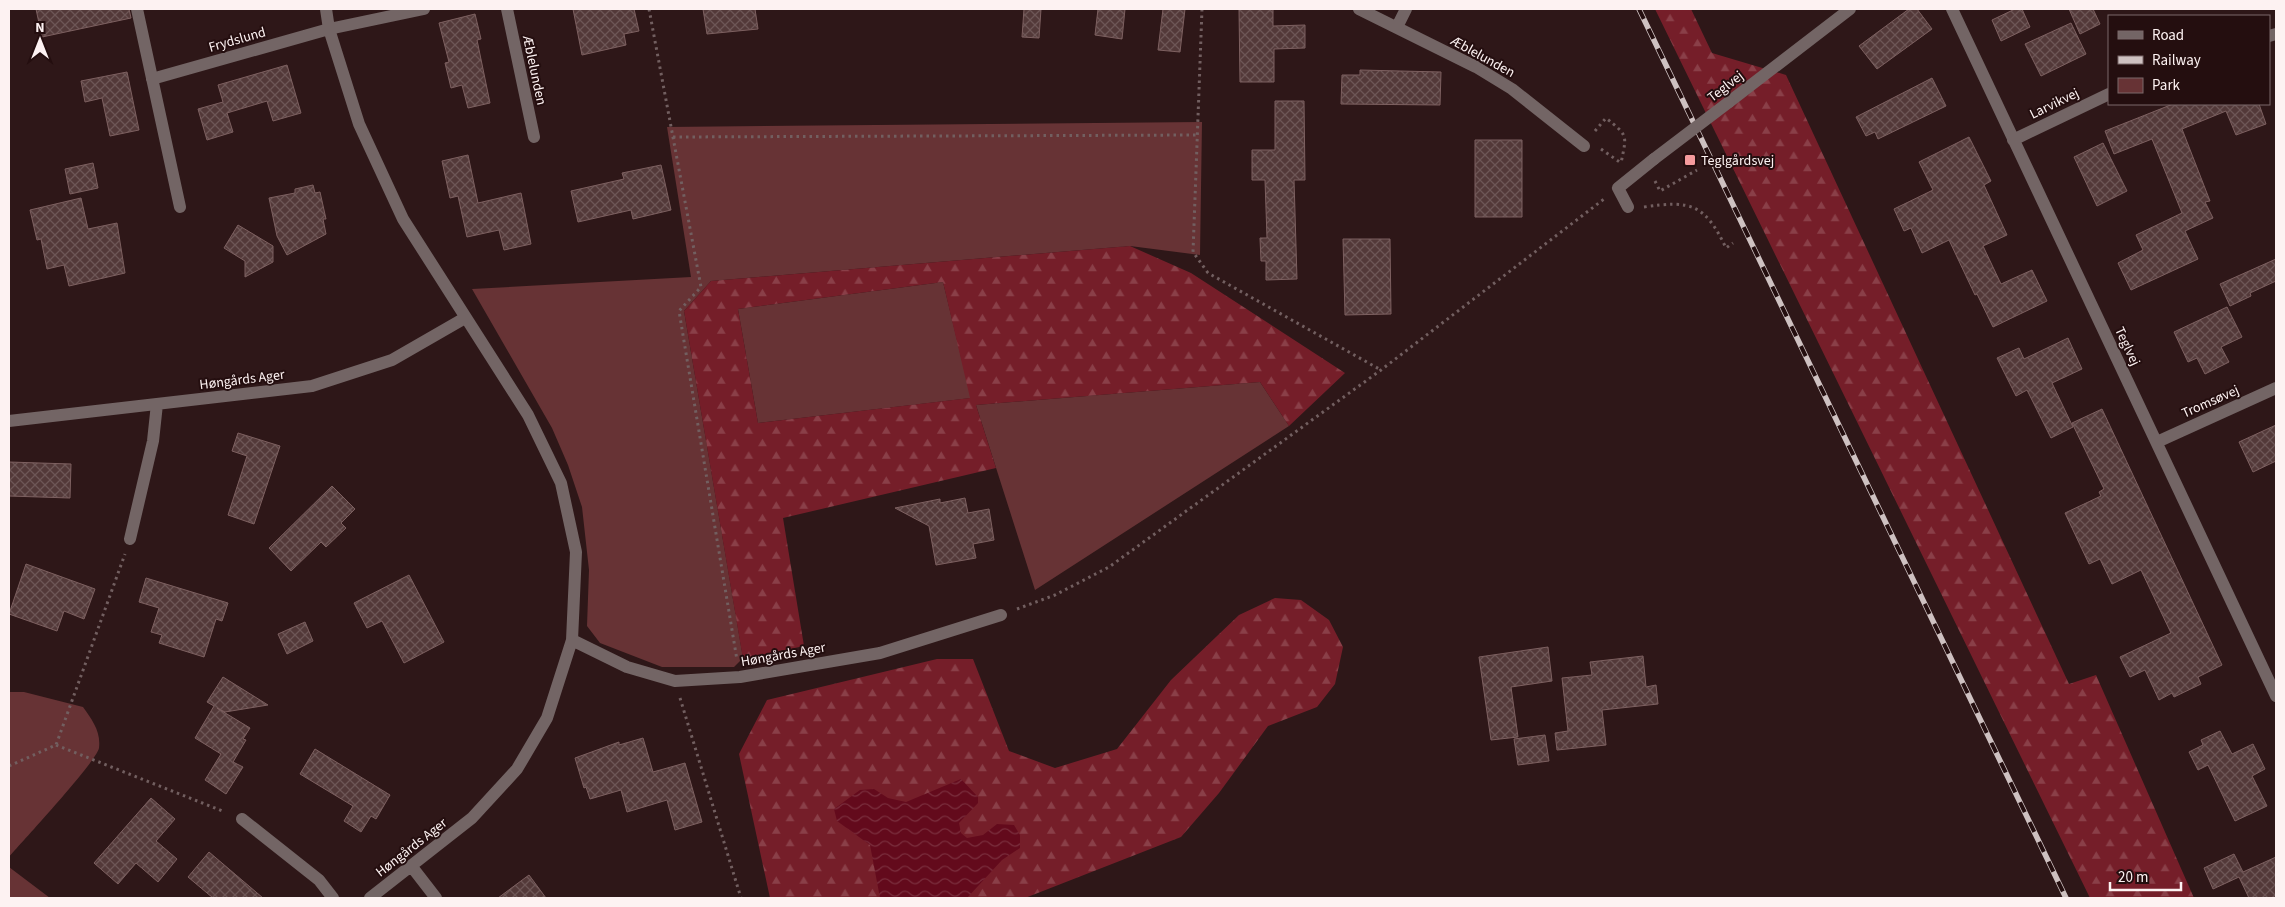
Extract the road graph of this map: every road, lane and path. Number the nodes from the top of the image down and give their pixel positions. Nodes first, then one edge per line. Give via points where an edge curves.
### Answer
1 (137, 9) edge
2 (326, 9) edge
3 (424, 9) edge
4 (507, 9) edge
5 (648, 9) edge
6 (1202, 9) edge
7 (1358, 9) edge
8 (1406, 9) edge
9 (1850, 9) edge
10 (1952, 9) edge
11 (1397, 27) junction
12 (329, 29) junction
13 (152, 79) junction
14 (2108, 94) edge
15 (1198, 135) junction
16 (534, 137) dead end
17 (673, 137) junction
18 (2013, 140) junction
19 (1586, 142) junction
20 (1651, 162) junction
21 (1621, 163) junction
22 (1697, 170) dead end
23 (1632, 177) junction
24 (1618, 188) junction
25 (1628, 207) joint
26 (180, 208) dead end
27 (1733, 243) dead end
28 (465, 318) junction
29 (1381, 370) junction
30 (2276, 388) edge
31 (157, 404) junction
32 (9, 421) edge
33 (2157, 442) junction
34 (130, 539) joint
35 (1001, 615) joint
36 (572, 640) junction
37 (740, 677) junction
38 (675, 681) junction
39 (2276, 696) edge
40 (56, 744) junction
41 (9, 766) edge
42 (242, 819) joint
43 (412, 867) junction
44 (333, 898) edge
45 (370, 898) edge
46 (436, 898) edge
47 (741, 898) edge

1 - 13 street
2 - 12 street, Høngårds Ager
3 - 12 street
4 - 16 street, Æblelunden
5 - 17 path
6 - 15 path
7 - 11 street, Æblelunden
8 - 11 street
9 - 20 street, Teglvej, bridge
10 - 18 street, Teglvej
11 - 19 street, Æblelunden via 1476,67
12 - 13 street, Frydslund
12 - 28 street, Høngårds Ager via 359,124 403,219
13 - 26 street
14 - 18 street, Larvikvej
15 - 17 path
15 - 29 path via 1194,252 1208,273
17 - 37 path via 701,287 679,311
18 - 33 street, Teglvej
19 - 21 path
19 - 21 path via 1606,118 1624,132 1626,141
20 - 22 path via 1660,191
20 - 23 street, Teglvej
21 - 23 path
23 - 24 street, Teglvej
24 - 25 street
24 - 29 path
25 - 27 path via 1679,203 1699,209 1715,224 1726,248
28 - 31 street, Høngårds Ager via 392,360 312,386
28 - 36 street, Høngårds Ager via 528,415 561,483 576,552
29 - 35 path via 1109,567 1055,595
30 - 33 street, Tromsøvej
31 - 32 street, Høngårds Ager
31 - 34 street via 153,441
33 - 39 street, Teglvej
34 - 40 path
35 - 37 street, Høngårds Ager via 880,653
36 - 38 street, Høngårds Ager via 627,667
36 - 43 street, Høngårds Ager via 547,718 517,769 472,818
37 - 38 street, Høngårds Ager
38 - 47 path
40 - 41 path
40 - 42 path
42 - 44 street via 319,880
43 - 45 street, Høngårds Ager
43 - 46 street

